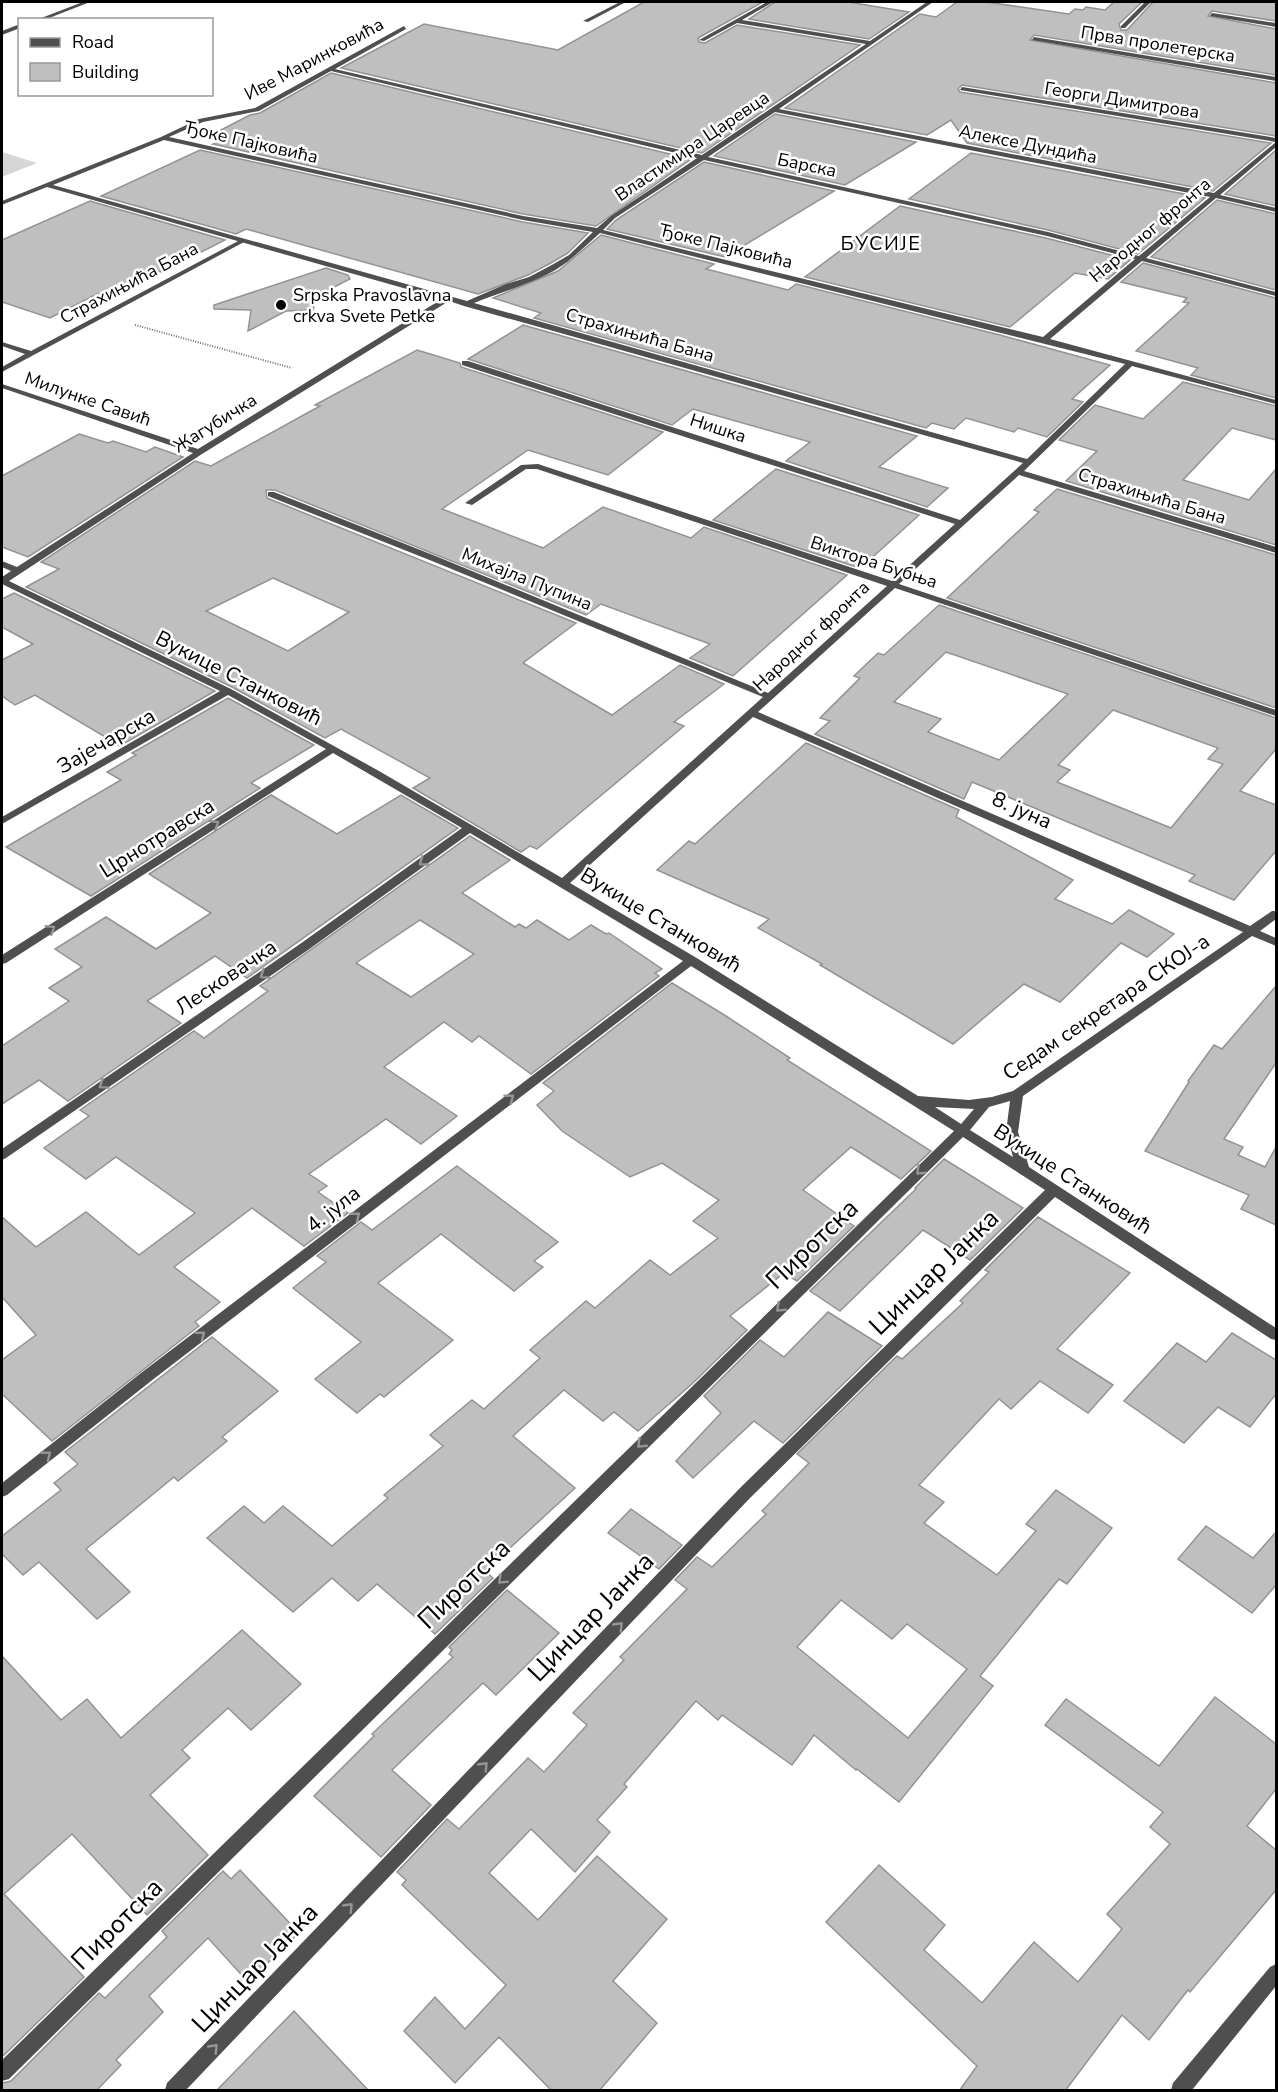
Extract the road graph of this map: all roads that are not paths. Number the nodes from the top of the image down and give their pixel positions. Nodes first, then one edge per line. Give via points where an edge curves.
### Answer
1 (87, 2) edge
2 (623, 2) edge
3 (770, 2) edge
4 (930, 2) edge
5 (1148, 2) edge
6 (1212, 15) dead end
7 (43, 18) edge
8 (586, 21) dead end
9 (737, 21) junction
10 (1276, 25) edge
11 (1123, 27) dead end
12 (404, 28) dead end
13 (1034, 39) dead end
14 (702, 40) dead end
15 (872, 43) junction
16 (329, 69) junction
17 (1276, 79) edge
18 (962, 89) dead end
19 (774, 110) junction
20 (163, 138) junction
21 (1276, 142) edge
22 (700, 157) junction
23 (45, 185) junction
24 (1217, 196) junction
25 (2, 203) edge
26 (1276, 210) edge
27 (600, 231) junction
28 (242, 241) junction
29 (1140, 259) junction
30 (1276, 294) edge
31 (448, 298) junction
32 (467, 304) junction
33 (1044, 340) junction
34 (2, 344) edge
35 (32, 354) junction
36 (465, 363) dead end
37 (1131, 363) junction
38 (2, 370) edge
39 (2, 386) edge
40 (1276, 402) edge
41 (199, 452) junction
42 (1029, 462) junction
43 (1017, 472) junction
44 (271, 494) dead end
45 (469, 503) dead end
46 (960, 523) junction
47 (1276, 550) edge
48 (2, 564) edge
49 (16, 570) junction
50 (2, 581) edge
51 (891, 585) junction
52 (228, 692) junction
53 (770, 697) junction
54 (752, 713) junction
55 (1276, 713) edge
56 (333, 749) junction
57 (2, 821) edge
58 (470, 828) junction
59 (563, 883) junction
60 (1276, 914) edge
61 (1250, 931) junction
62 (1276, 942) edge
63 (2, 960) edge
64 (691, 960) junction
65 (1017, 1094) junction
66 (913, 1099) junction
67 (984, 1105) junction
68 (962, 1131) junction
69 (2, 1155) edge
70 (1023, 1169) junction
71 (1055, 1189) junction
72 (1276, 1335) edge
73 (2, 1491) edge
74 (1276, 1973) edge
75 (2, 2072) edge
76 (174, 2091) edge
77 (1180, 2091) edge

1 - 7 street
2 - 8 street
3 - 9 street
4 - 15 street, Властимира Царевца
5 - 11 street
6 - 10 street
9 - 14 street
9 - 15 street
12 - 16 street, Иве Маринковића
13 - 17 street, Прва пролетерска
15 - 19 street, Властимира Царевца
16 - 20 street, Иве Маринковића via 256,110 201,120
16 - 22 street, Барска
18 - 21 street, Георги Димитрова
19 - 22 street, Властимира Царевца
19 - 24 street, Алексе Дундића
20 - 23 street, Иве Маринковића
20 - 27 street, Ђоке Пајковића via 523,218
21 - 24 street, Народног фронта
22 - 27 street, Властимира Царевца via 613,217
22 - 29 street, Барска via 1027,229
23 - 25 street, Иве Маринковића
23 - 28 street, Страхињића Бана
24 - 26 street, Алексе Дундића
24 - 29 street, Народног фронта
27 - 32 street, Властимира Царевца via 553,268
27 - 33 street, Ђоке Пајковића
28 - 31 street, Страхињића Бана
28 - 35 street, Страхињића Бана
29 - 30 street, Барска
29 - 33 street, Народног фронта
31 - 32 street, Страхињића Бана
31 - 41 street, Жагубичка
32 - 42 street, Страхињића Бана
33 - 37 street, Ђоке Пајковића
34 - 35 street
35 - 38 street, Страхињића Бана
36 - 46 street, Нишка
37 - 40 street, Ђоке Пајковића
37 - 42 street, Народног фронта
39 - 41 street, Милунке Савић
41 - 49 street, Жагубичка
42 - 43 street, Народног фронта
43 - 46 street, Народног фронта
43 - 47 street, Страхињића Бана
44 - 53 street, Михајла Пупина
45 - 51 street, Виктора Бубња via 524,468 538,466
46 - 51 street, Народног фронта
48 - 49 street
49 - 50 street, Жагубичка
50 - 52 street, Вукице Станковић
51 - 53 street, Народног фронта
51 - 55 street, Виктора Бубња
52 - 56 street, Вукице Станковић
52 - 57 street, Зајечарска
53 - 54 street, Народног фронта
54 - 59 street, Народног фронта
54 - 61 street, 8. јуна
56 - 58 street, Вукице Станковић
63 -> 56 street, Црнотравска
58 - 59 street, Вукице Станковић
58 -> 69 street, Лесковачка
59 - 64 street, Вукице Станковић
60 - 61 street, Седам секретара СКОЈ-а
61 - 62 street, 8. јуна
61 - 65 street, Седам секретара СКОЈ-а
64 - 66 street, Вукице Станковић
73 -> 64 street, 4. јула
65 - 67 street, Седам секретара СКОЈ-а
65 - 70 street via 1012,1132
66 - 67 street, Седам секретара СКОЈ-а
66 - 68 street, Вукице Станковић
67 - 68 street, Пиротска
68 - 70 street, Вукице Станковић
68 -> 75 street, Пиротска
70 - 71 street, Вукице Станковић
71 - 72 street, Вукице Станковић
76 -> 71 street, Цинцар Јанка via 745,1493
74 - 77 street

